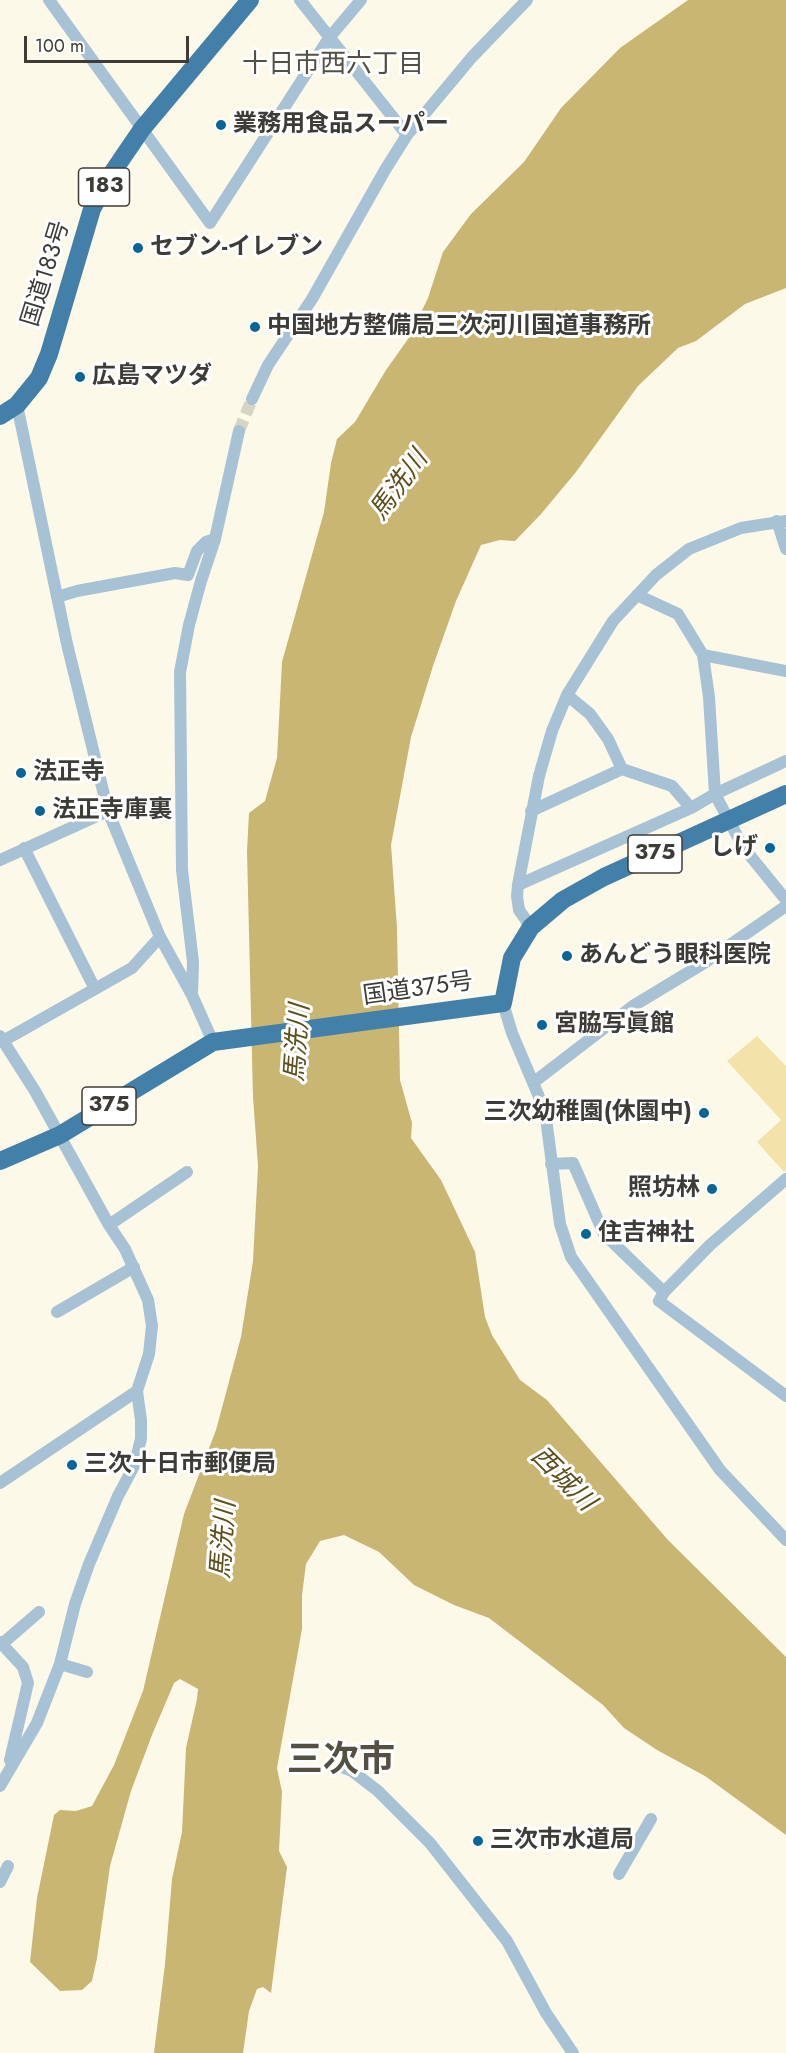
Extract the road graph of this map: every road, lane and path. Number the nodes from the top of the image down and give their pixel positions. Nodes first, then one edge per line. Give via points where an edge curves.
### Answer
1 (48, 0) edge
2 (250, 0) edge
3 (300, 0) edge
4 (361, 0) edge
5 (527, 0) edge
6 (329, 39) junction
7 (142, 129) junction
8 (407, 135) junction
9 (252, 399) tunnel mouth
10 (17, 405) junction
11 (0, 416) edge
12 (240, 432) tunnel mouth
13 (781, 521) edge
14 (214, 539) junction
15 (786, 549) edge
16 (637, 595) junction
17 (57, 597) junction
18 (703, 655) junction
19 (786, 671) edge
20 (567, 694) junction
21 (786, 761) edge
22 (622, 770) junction
23 (715, 794) junction
24 (786, 794) edge
25 (691, 808) junction
26 (108, 811) junction
27 (531, 811) junction
28 (729, 820) junction
29 (24, 848) junction
30 (0, 860) edge
31 (518, 885) junction
32 (786, 900) edge
33 (786, 906) edge
34 (531, 927) junction
35 (160, 937) junction
36 (95, 989) junction
37 (192, 995) junction
38 (503, 1004) junction
39 (2, 1039) edge
40 (213, 1042) junction
41 (534, 1082) junction
42 (60, 1135) junction
43 (0, 1161) edge
44 (551, 1164) junction
45 (187, 1172) dead end
46 (786, 1179) edge
47 (110, 1225) junction
48 (134, 1267) junction
49 (664, 1292) junction
50 (57, 1312) dead end
51 (137, 1391) junction
52 (786, 1396) edge
53 (1, 1481) edge
54 (786, 1540) edge
55 (39, 1612) dead end
56 (1, 1643) edge
57 (60, 1664) junction
58 (87, 1672) dead end
59 (344, 1768) dead end
60 (4, 1778) edge
61 (0, 1796) edge
62 (651, 1818) dead end
63 (8, 1866) dead end
64 (619, 1875) dead end
65 (0, 1882) edge
66 (573, 2053) edge

1 - 7 street
2 - 7 highway, 国道183号 / 183
3 - 6 street
4 - 6 street
5 - 8 street via 472,57
6 - 7 street via 210,223
6 - 8 street
7 - 10 highway, 国道183号 / 183 via 92,208 49,354 39,378
8 - 9 street via 312,299 268,365
10 - 11 highway, 国道183号 / 183
10 - 17 street
12 - 14 street
13 - 15 street
13 - 16 street via 741,528 689,549
14 - 17 street via 197,551 188,575 175,573
14 - 37 street via 180,672 182,870 193,962
16 - 18 street via 678,614
16 - 20 street via 613,621
17 - 26 street
18 - 19 street
18 - 23 street
20 - 22 street via 602,730
20 - 27 street via 552,731
21 - 23 street
22 - 25 street via 672,786
22 - 27 street
23 - 25 street
23 - 28 street
24 - 28 highway, 国道375号 / 375
25 - 31 street
26 - 29 street
26 - 35 street
27 - 31 street
28 - 32 street via 743,848
28 - 34 highway, 国道375号 / 375 via 604,877 563,900
29 - 30 street
29 - 36 street
31 - 34 street via 519,910
33 - 41 street via 633,1006
34 - 38 highway, 国道375号 / 375 via 513,958
35 - 36 street via 132,968
35 - 37 street
36 - 39 street
37 - 40 street
38 - 40 highway, 国道375号 / 375
38 - 41 street
39 - 42 street
40 - 42 highway, 国道375号 / 375
41 - 44 street via 544,1111
42 - 43 highway, 国道375号 / 375
42 - 47 street
44 - 49 street via 573,1163 604,1234
44 - 54 street via 560,1224 571,1257 720,1470
45 - 47 street
46 - 49 street via 710,1245
47 - 48 street
48 - 50 street
48 - 51 street via 148,1300 152,1326 149,1354
49 - 52 street via 659,1301
51 - 53 street
51 - 57 street via 141,1439 134,1466 86,1574
55 - 56 street
56 - 60 street via 23,1667 28,1683
57 - 58 street
57 - 60 street via 37,1723
59 - 66 street via 378,1791 430,1843 507,1941
60 - 61 street
62 - 64 street
63 - 65 street

